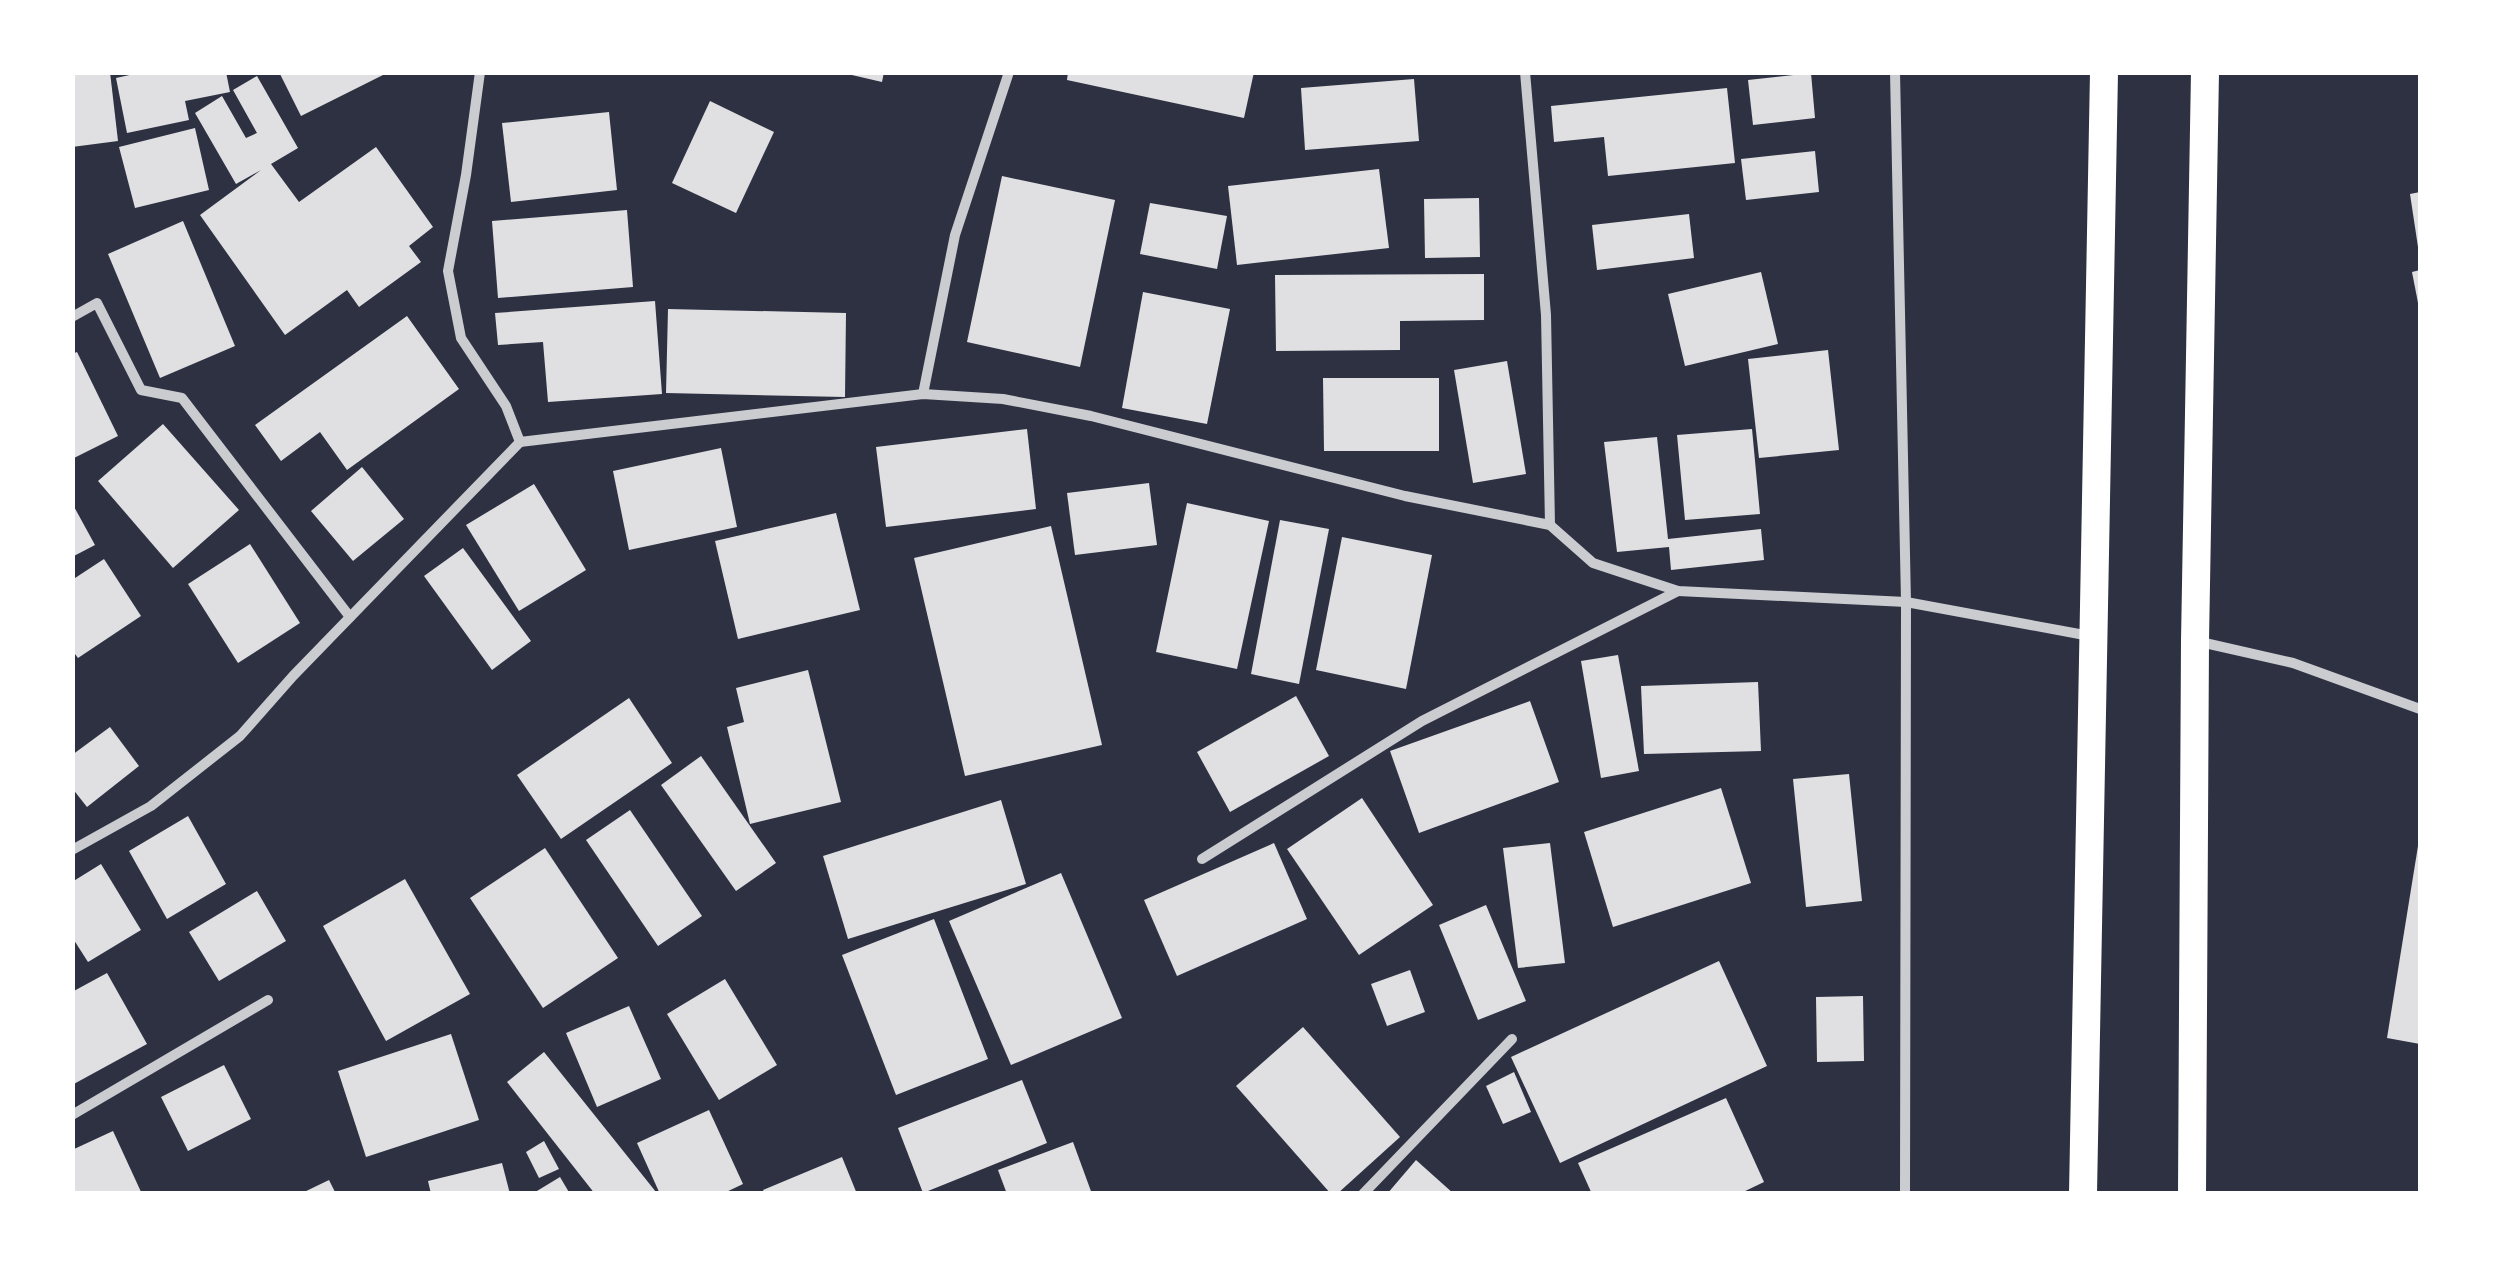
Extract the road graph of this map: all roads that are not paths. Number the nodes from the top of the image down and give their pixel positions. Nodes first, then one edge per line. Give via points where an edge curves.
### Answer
1 (480, 72) edge
2 (1008, 72) edge
3 (1525, 72) edge
4 (1895, 72) edge
5 (2104, 72) edge
6 (2205, 72) edge
7 (72, 318) edge
8 (923, 394) junction
9 (520, 442) junction
10 (1550, 525) junction
11 (1678, 591) junction
12 (1906, 602) junction
13 (350, 617) junction
14 (2094, 637) junction
15 (2195, 641) junction
16 (2420, 709) edge
17 (72, 850) edge
18 (1202, 859) dead end
19 (268, 1000) dead end
20 (1512, 1039) dead end
21 (72, 1114) edge
22 (1363, 1194) edge
23 (1905, 1194) edge
24 (2084, 1194) edge
25 (2192, 1194) edge

1 - 9 street via 448,271 461,338 506,406
2 - 8 street via 956,235
3 - 10 street via 1546,316
4 - 12 street
5 - 14 highway
6 - 15 highway
7 - 13 street via 97,303 140,390 182,398
8 - 9 street
8 - 10 street via 1002,399 1091,416 1387,492
9 - 13 street
10 - 11 street via 1593,563
11 - 12 street
11 - 18 street via 1422,721
12 - 14 street
12 - 23 street
13 - 17 street via 240,736 151,806
14 - 24 highway
15 - 16 street via 2293,663
15 - 25 highway
19 - 21 street
20 - 22 street

